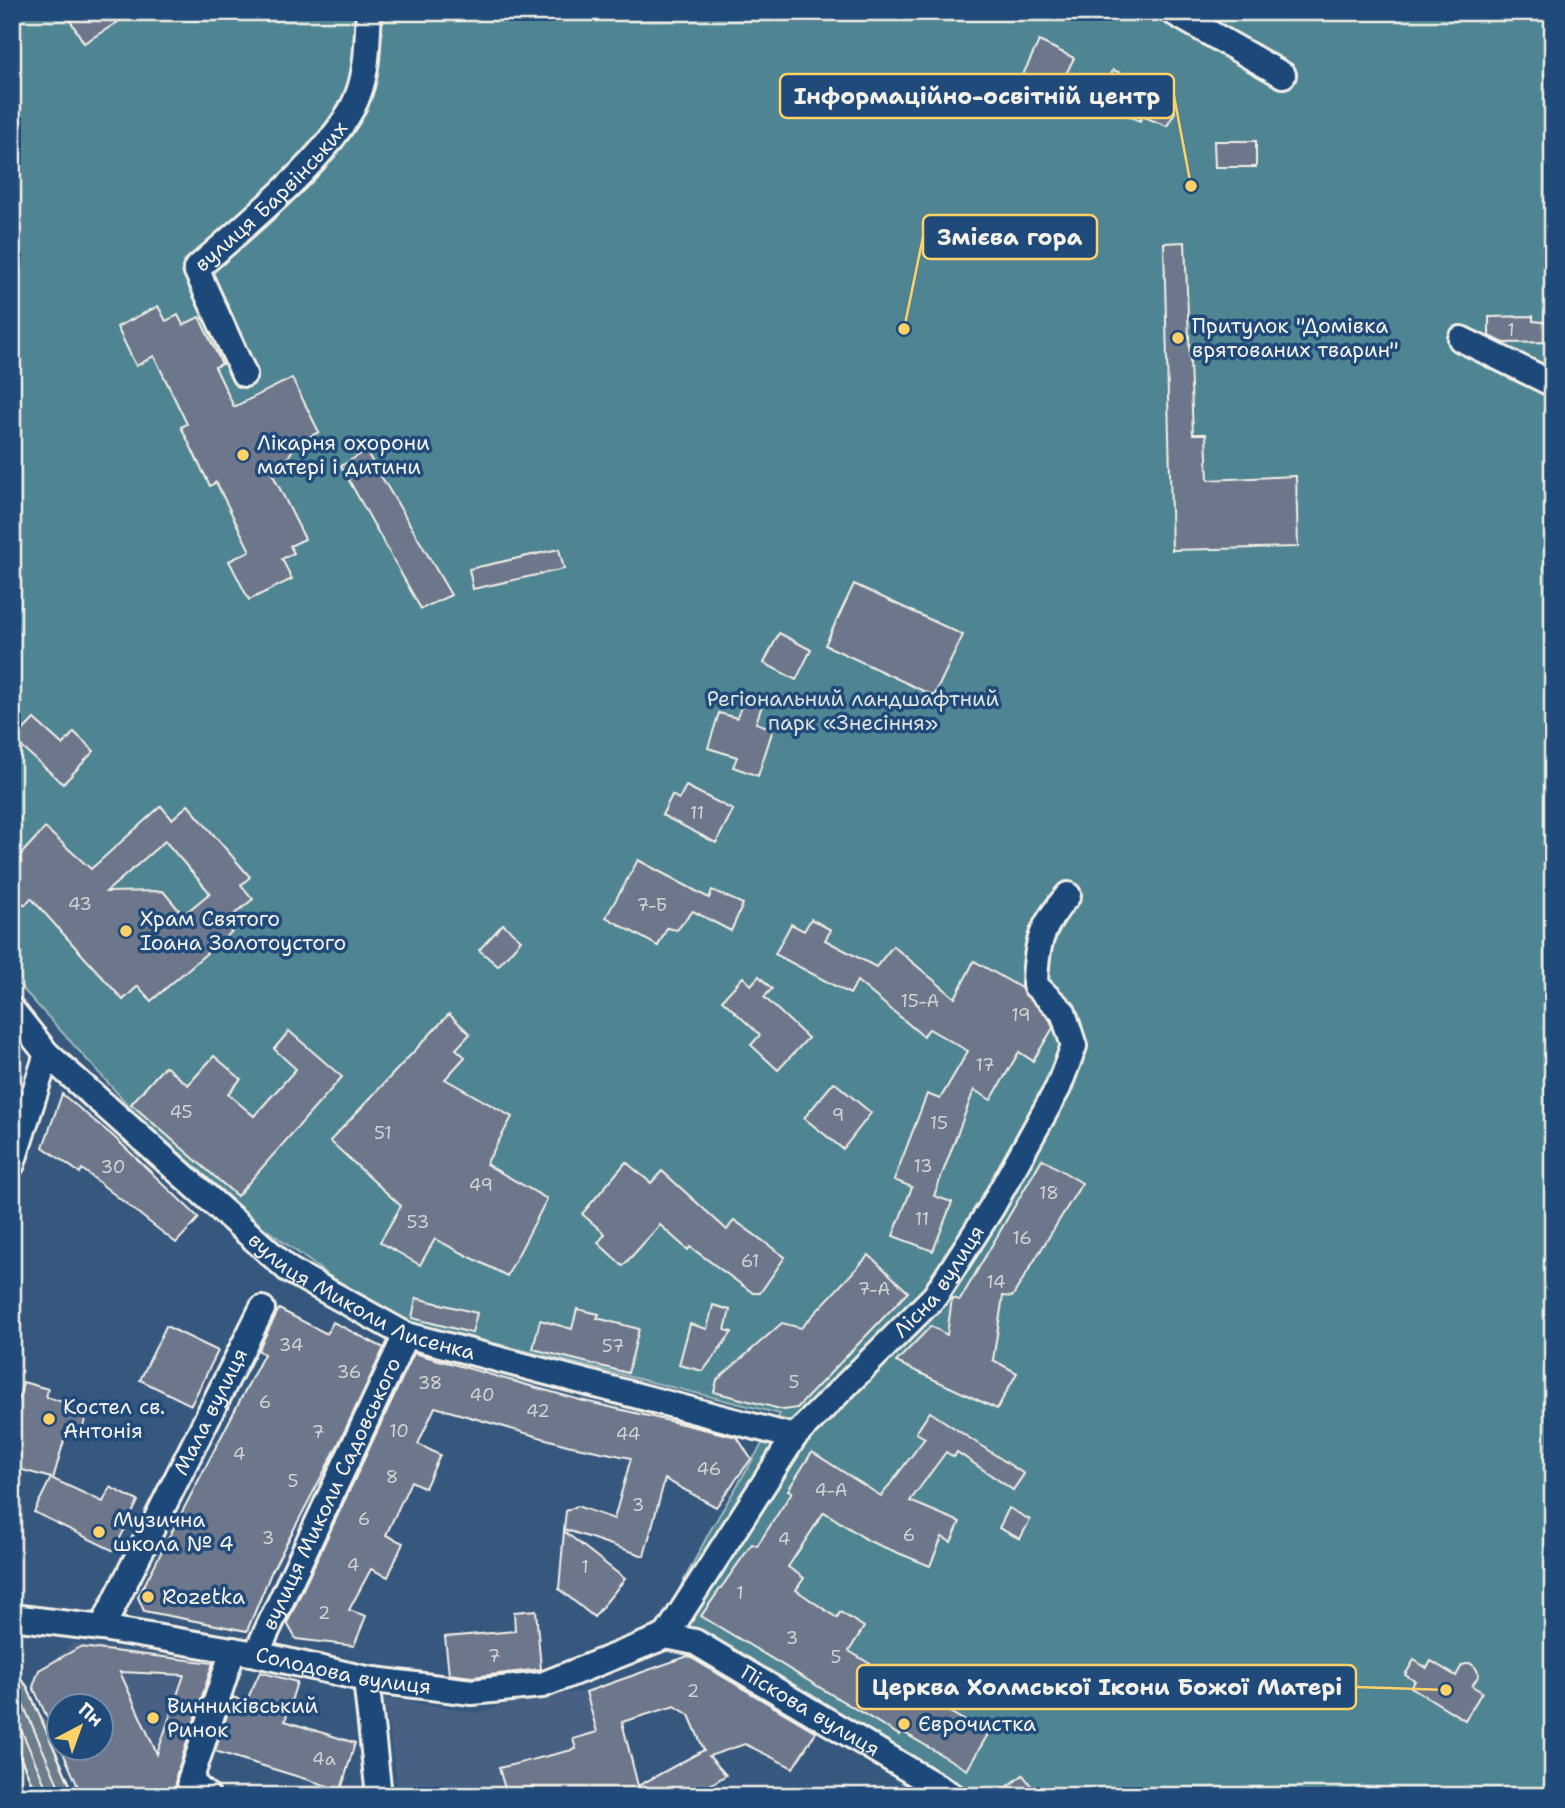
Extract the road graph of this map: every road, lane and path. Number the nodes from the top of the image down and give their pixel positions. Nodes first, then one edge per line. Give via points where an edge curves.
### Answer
1 (369, 12) edge
2 (1173, 12) edge
3 (1283, 75) dead end
4 (1461, 339) dead end
5 (244, 374) dead end
6 (1553, 384) edge
7 (1068, 895) dead end
8 (12, 1010) edge
9 (47, 1054) junction
10 (12, 1164) edge
11 (262, 1309) dead end
12 (406, 1335) junction
13 (794, 1437) junction
14 (12, 1617) edge
15 (102, 1628) junction
16 (666, 1636) junction
17 (244, 1652) junction
18 (366, 1679) junction
19 (12, 1695) edge
20 (56, 1796) edge
21 (207, 1796) edge
22 (379, 1796) edge
23 (953, 1796) edge

1 - 5 street, вулиця Барвінських via 359,94 340,130 196,269
2 - 3 street
4 - 6 street
7 - 13 street, Лісна вулиця via 1045,924 1035,953 1035,985 1063,1012 1074,1046 1058,1088 992,1208 935,1296
8 - 9 street, вулиця Миколи Лисенка
9 - 10 street
9 - 12 street, вулиця Миколи Лисенка via 289,1270
11 - 15 street, Мала вулиця
12 - 13 street, вулиця Миколи Лисенка
12 - 17 street, вулиця Миколи Садовського
13 - 16 street, Лісна вулиця
14 - 15 street, Солодова вулиця
15 - 17 street, Солодова вулиця
16 - 18 street, Солодова вулиця via 542,1685 472,1692
16 - 23 street, Піскова вулиця via 695,1642
17 - 18 street, Солодова вулиця
17 - 21 street, вулиця Миколи Садовського via 190,1781
18 - 22 street
19 - 20 main road

